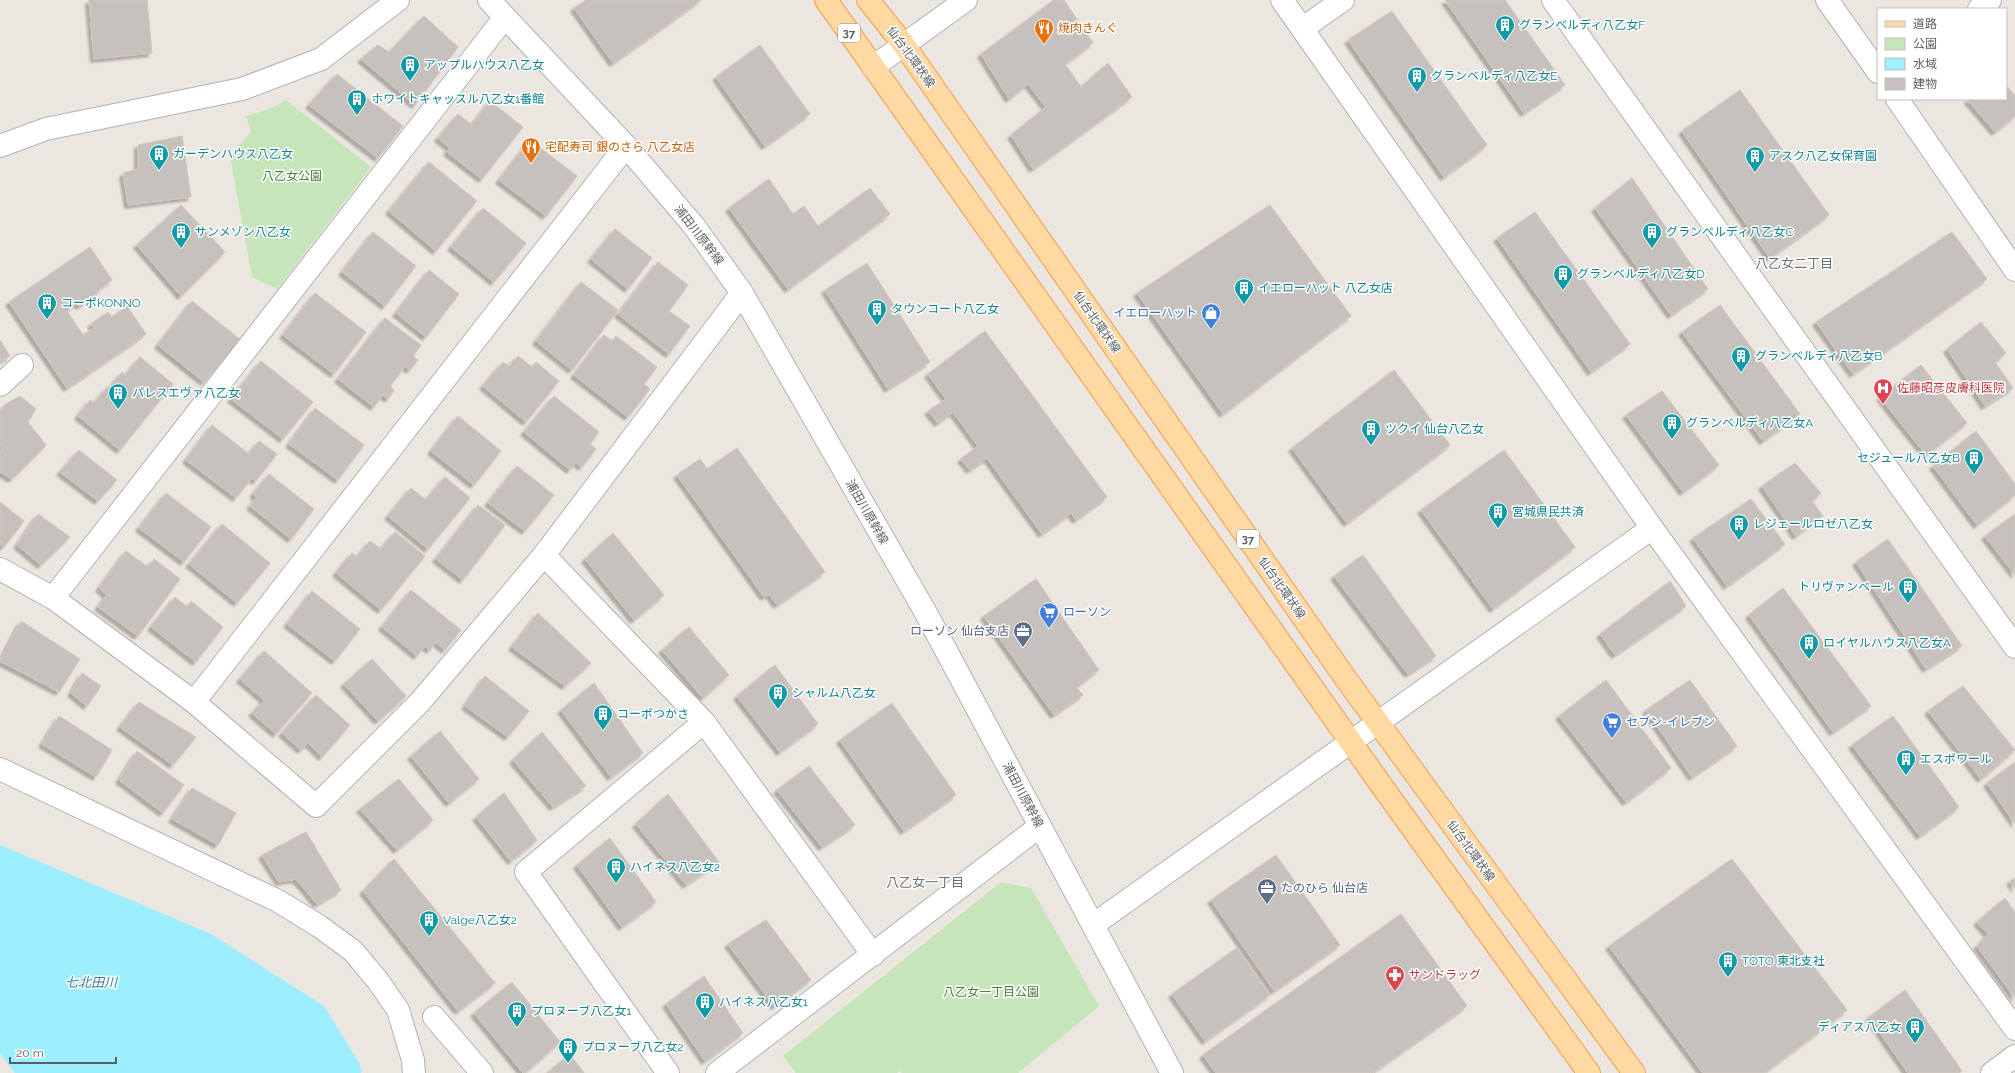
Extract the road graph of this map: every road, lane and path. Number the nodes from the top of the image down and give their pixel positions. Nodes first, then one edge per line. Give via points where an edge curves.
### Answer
1 (398, 0) edge
2 (489, 0) edge
3 (826, 0) edge
4 (868, 0) edge
5 (966, 0) edge
6 (1282, 0) edge
7 (1343, 0) edge
8 (1553, 0) edge
9 (1827, 0) edge
10 (1990, 0) edge
11 (1980, 8) edge
12 (505, 17) junction
13 (1303, 28) junction
14 (904, 45) junction
15 (873, 67) junction
16 (1877, 71) edge
17 (1898, 100) edge
18 (0, 146) edge
19 (626, 146) junction
20 (2015, 270) edge
21 (742, 293) junction
22 (22, 365) dead end
23 (0, 385) edge
24 (1652, 528) junction
25 (544, 555) junction
26 (0, 569) edge
27 (53, 598) junction
28 (2015, 647) edge
29 (194, 702) junction
30 (704, 722) junction
31 (1378, 722) junction
32 (1351, 742) junction
33 (0, 769) edge
34 (1040, 826) junction
35 (1093, 925) junction
36 (873, 955) junction
37 (434, 1017) dead end
38 (2015, 1029) edge
39 (2015, 1056) edge
40 (414, 1073) edge
41 (482, 1073) edge
42 (668, 1073) edge
43 (717, 1073) edge
44 (1172, 1073) edge
45 (1589, 1073) edge
46 (1634, 1073) edge
47 (1992, 1073) edge

1 - 18 street via 321,59 242,89 46,130
2 - 12 street, 浦田川原幹線
3 - 15 main road, 37
4 - 14 main road, 仙台北環状線 / 37
5 - 14 street
6 - 13 street
7 - 13 street
8 - 28 street
9 - 16 street
10 - 11 street
12 - 19 street, 浦田川原幹線
12 - 27 street
13 - 24 street
14 - 15 street
14 - 31 main road, 仙台北環状線 / 37
15 - 32 main road, 37
17 - 20 street
19 - 21 street, 浦田川原幹線 via 694,226
19 - 29 street
21 - 25 street
21 - 34 street, 浦田川原幹線 via 926,613
22 - 23 street
24 - 31 street
24 - 38 street
25 - 29 street via 420,702 316,806
25 - 30 street
26 - 27 street
27 - 29 street
30 - 36 street
30 - 42 street via 526,872
31 - 32 street
31 - 46 main road, 仙台北環状線 / 37
32 - 35 street
32 - 45 main road, 37
33 - 40 street via 278,901 319,926 353,951 398,1010 413,1060
34 - 35 street, 浦田川原幹線
34 - 36 street
35 - 44 street, 浦田川原幹線
36 - 43 street
37 - 41 street
39 - 47 street

